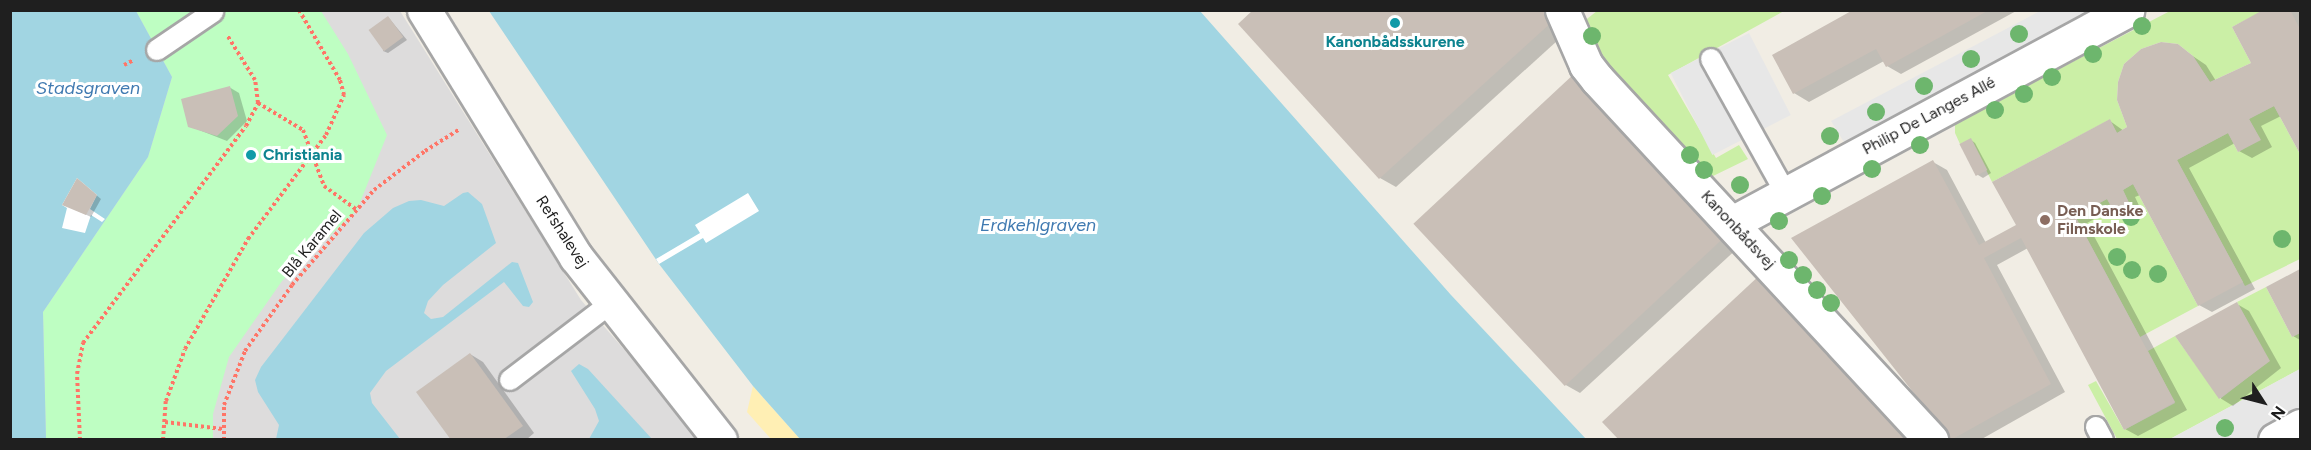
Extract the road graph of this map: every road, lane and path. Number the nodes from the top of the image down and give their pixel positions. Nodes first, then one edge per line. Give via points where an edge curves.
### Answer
1 (299, 10) edge
2 (424, 10) edge
3 (1562, 10) edge
4 (2127, 10) edge
5 (213, 12) edge
6 (157, 50) dead end
7 (1712, 59) dead end
8 (258, 104) junction
9 (486, 112) junction
10 (313, 156) junction
11 (1786, 194) junction
12 (357, 210) junction
13 (1732, 224) junction
14 (611, 303) junction
15 (510, 380) dead end
16 (165, 423) junction
17 (2301, 426) edge
18 (223, 429) junction
19 (80, 440) edge
20 (163, 440) edge
21 (224, 440) edge
22 (720, 440) edge
23 (1930, 440) edge
24 (2275, 440) edge

1 - 10 path via 340,80 344,95
2 - 9 street, Refshalevej
3 - 13 street, Kanonbådsvej via 1586,65
4 - 11 street, Philip De Langes Allé
5 - 6 lane
5 - 8 path via 255,80
7 - 11 lane
8 - 10 path via 303,130
8 - 19 path via 246,126 83,343 77,374
9 - 12 path, Blå Karamel via 425,151 374,190
9 - 14 street, Refshalevej via 576,257
10 - 12 path via 324,186
10 - 16 path via 248,239 185,349 166,401
11 - 13 street, Philip De Langes Allé
12 - 18 path, Blå Karamel via 292,285 244,351 224,405
13 - 23 street, Kanonbådsvej
14 - 15 lane
14 - 22 street, Refshalevej
16 - 18 path
16 - 20 path
17 - 24 street
18 - 21 path, Blå Karamel

